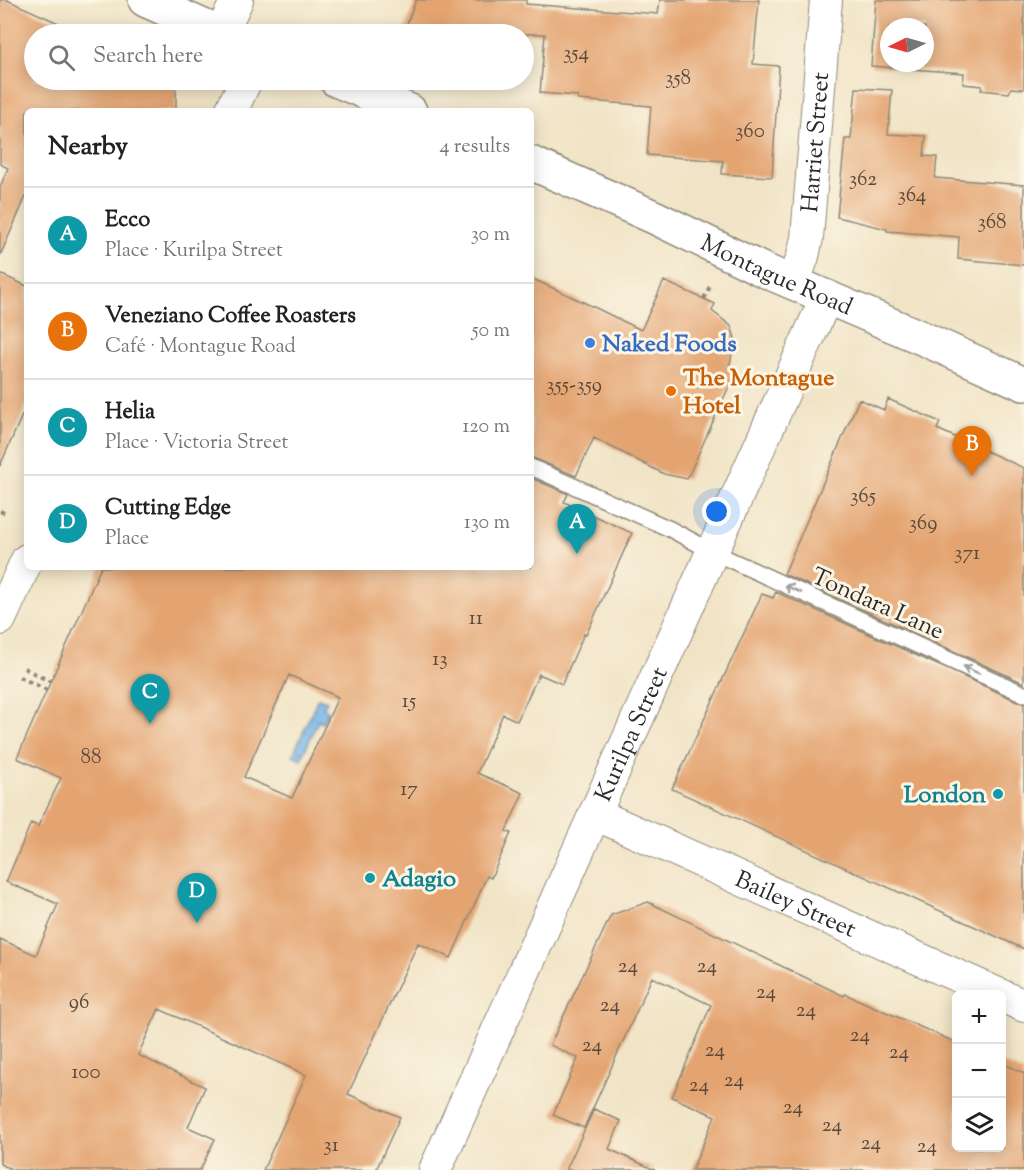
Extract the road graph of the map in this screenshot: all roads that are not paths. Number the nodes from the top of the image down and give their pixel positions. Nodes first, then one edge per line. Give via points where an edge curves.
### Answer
1 (145, 0) edge
2 (237, 0) edge
3 (826, 0) edge
4 (199, 24) edge
5 (226, 24) edge
6 (241, 90) edge
7 (360, 90) edge
8 (232, 108) edge
9 (403, 108) edge
10 (534, 164) edge
11 (794, 282) junction
12 (827, 296) junction
13 (1024, 384) edge
14 (534, 468) edge
15 (713, 552) junction
16 (24, 567) edge
17 (0, 619) edge
18 (1024, 694) edge
19 (596, 814) junction
20 (989, 990) edge
21 (1006, 998) edge
22 (1024, 1006) edge
23 (435, 1170) edge

1 - 4 street
2 - 5 street
3 - 11 street, Harriet Street via 807,238
6 - 8 street
7 - 9 street
10 - 11 street, Montague Road
11 - 12 street, Montague Road
12 - 13 street, Montague Road
12 - 15 street, Kurilpa Street
14 - 15 lane, Tondara Lane
18 -> 15 lane, Tondara Lane
15 - 19 street, Kurilpa Street
16 - 17 street
19 - 20 street, Bailey Street
19 - 23 street, Kurilpa Street
21 - 22 street, Bailey Street

